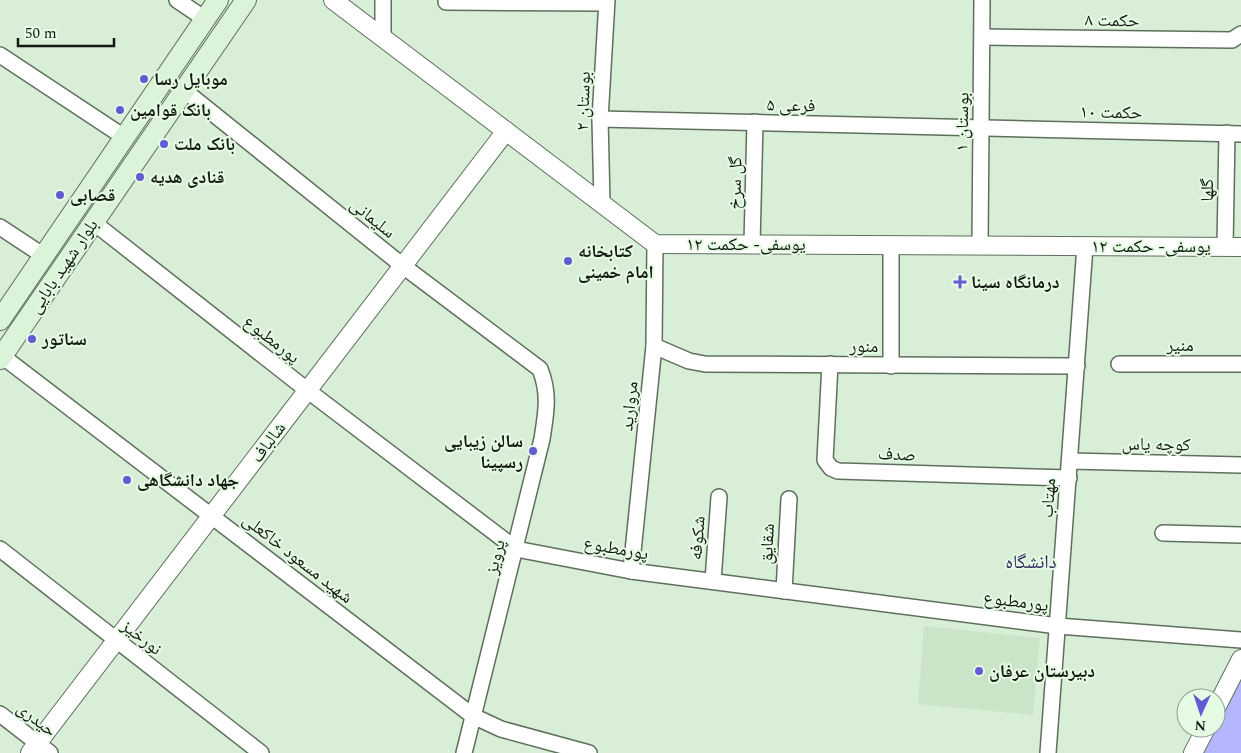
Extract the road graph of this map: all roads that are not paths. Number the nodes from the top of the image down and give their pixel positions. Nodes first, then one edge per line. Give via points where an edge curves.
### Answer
1 (177, 0) edge
2 (218, 0) edge
3 (246, 0) edge
4 (333, 0) edge
5 (384, 0) edge
6 (982, 0) edge
7 (446, 2) dead end
8 (607, 2) edge
9 (205, 18) junction
10 (1241, 34) edge
11 (982, 37) junction
12 (383, 38) junction
13 (0, 55) edge
14 (185, 91) junction
15 (600, 119) junction
16 (755, 122) junction
17 (981, 128) junction
18 (506, 131) junction
19 (1234, 134) edge
20 (124, 137) junction
21 (602, 203) junction
22 (92, 222) junction
23 (0, 227) edge
24 (655, 244) junction
25 (752, 244) junction
26 (892, 245) junction
27 (980, 245) junction
28 (1085, 246) junction
29 (1233, 247) edge
30 (44, 256) junction
31 (402, 266) junction
32 (0, 320) edge
33 (654, 346) junction
34 (1, 357) edge
35 (830, 364) junction
36 (1119, 364) dead end
37 (1241, 364) edge
38 (891, 366) junction
39 (1077, 366) junction
40 (540, 370) joint
41 (308, 390) junction
42 (1070, 461) junction
43 (1241, 465) edge
44 (1069, 478) junction
45 (719, 498) dead end
46 (788, 499) dead end
47 (212, 515) junction
48 (1164, 534) dead end
49 (1241, 535) edge
50 (0, 549) edge
51 (516, 549) junction
52 (630, 571) junction
53 (712, 582) junction
54 (784, 591) junction
55 (1058, 626) junction
56 (1241, 640) edge
57 (116, 641) junction
58 (1241, 659) edge
59 (1226, 688) edge
60 (0, 714) edge
61 (473, 716) junction
62 (1201, 738) edge
63 (39, 750) edge
64 (261, 753) edge
65 (464, 753) edge
66 (589, 753) edge
67 (1048, 753) edge
68 (1193, 753) edge

1 - 9 street
2 - 9 main road, بلوار شهید بابایی
3 - 14 main road, بلوار شهید بابایی
4 - 12 street
5 - 12 street
6 - 11 street, بوستان ۱
7 - 8 street
8 - 15 street, بوستان ۲
9 - 20 main road, بلوار شهید بابایی
10 - 11 street, حکمت ۸ via 1232,40
11 - 17 street, بوستان ۱
12 - 18 street
13 - 20 street
14 - 22 main road, بلوار شهید بابایی
14 - 31 street, سلیمانی
15 - 16 street, فرعی ۵
15 - 21 street, بوستان ۲
16 - 17 street, فرعی ۵
16 - 25 street, گل سرخ
17 - 19 street, حکمت ۱۰
17 - 27 street, بوستان ۱
18 - 21 street
18 - 31 street, شالباف
19 - 29 street, گلها
20 - 30 main road, بلوار شهید بابایی
21 - 24 street
22 - 34 main road, بلوار شهید بابایی
22 - 41 street, پورمطبوع
23 - 30 street
24 - 25 street, یوسفی- حکمت ۱۲
24 - 33 street, مروارید
25 - 26 street, یوسفی- حکمت ۱۲
26 - 27 street, یوسفی- حکمت ۱۲
26 - 38 street
27 - 28 street, یوسفی- حکمت ۱۲
28 - 29 street, یوسفی- حکمت ۱۲
28 - 39 street, مهتاب
30 - 32 main road, بلوار شهید بابایی
31 - 40 street, سلیمانی
31 - 41 street, شالباف
33 - 35 street, منور via 705,364
33 - 52 street, مروارید
34 - 47 street, شهید مسعود خاکعلی
35 - 38 street, منور
35 - 44 street, صدف via 825,460 831,468 838,471
36 - 37 street, منیر
38 - 39 street, منور
39 - 42 street, مهتاب
40 - 51 street, پرویز via 546,384 546,412
41 - 47 street, شالباف
41 - 51 street, پورمطبوع
42 - 43 street, کوچه یاس
42 - 44 street, مهتاب
44 - 55 street, مهتاب
45 - 53 street, شکوفه
46 - 54 street, شقایق
47 - 57 street, شالباف
47 - 61 street, شهید مسعود خاکعلی
48 - 49 street
50 - 57 street, نورخیز
51 - 52 street, پورمطبوع
51 - 61 street, پرویز
52 - 53 street, پورمطبوع
53 - 54 street, پورمطبوع
54 - 55 street, پورمطبوع
55 - 56 street, پورمطبوع
55 - 67 street, مهتاب
57 - 63 street, شالباف
57 - 64 street, نورخیز
58 - 59 street
60 - 63 street, حیدری
61 - 65 street, پرویز
61 - 66 street, شهید مسعود خاکعلی via 501,728
62 - 68 street

